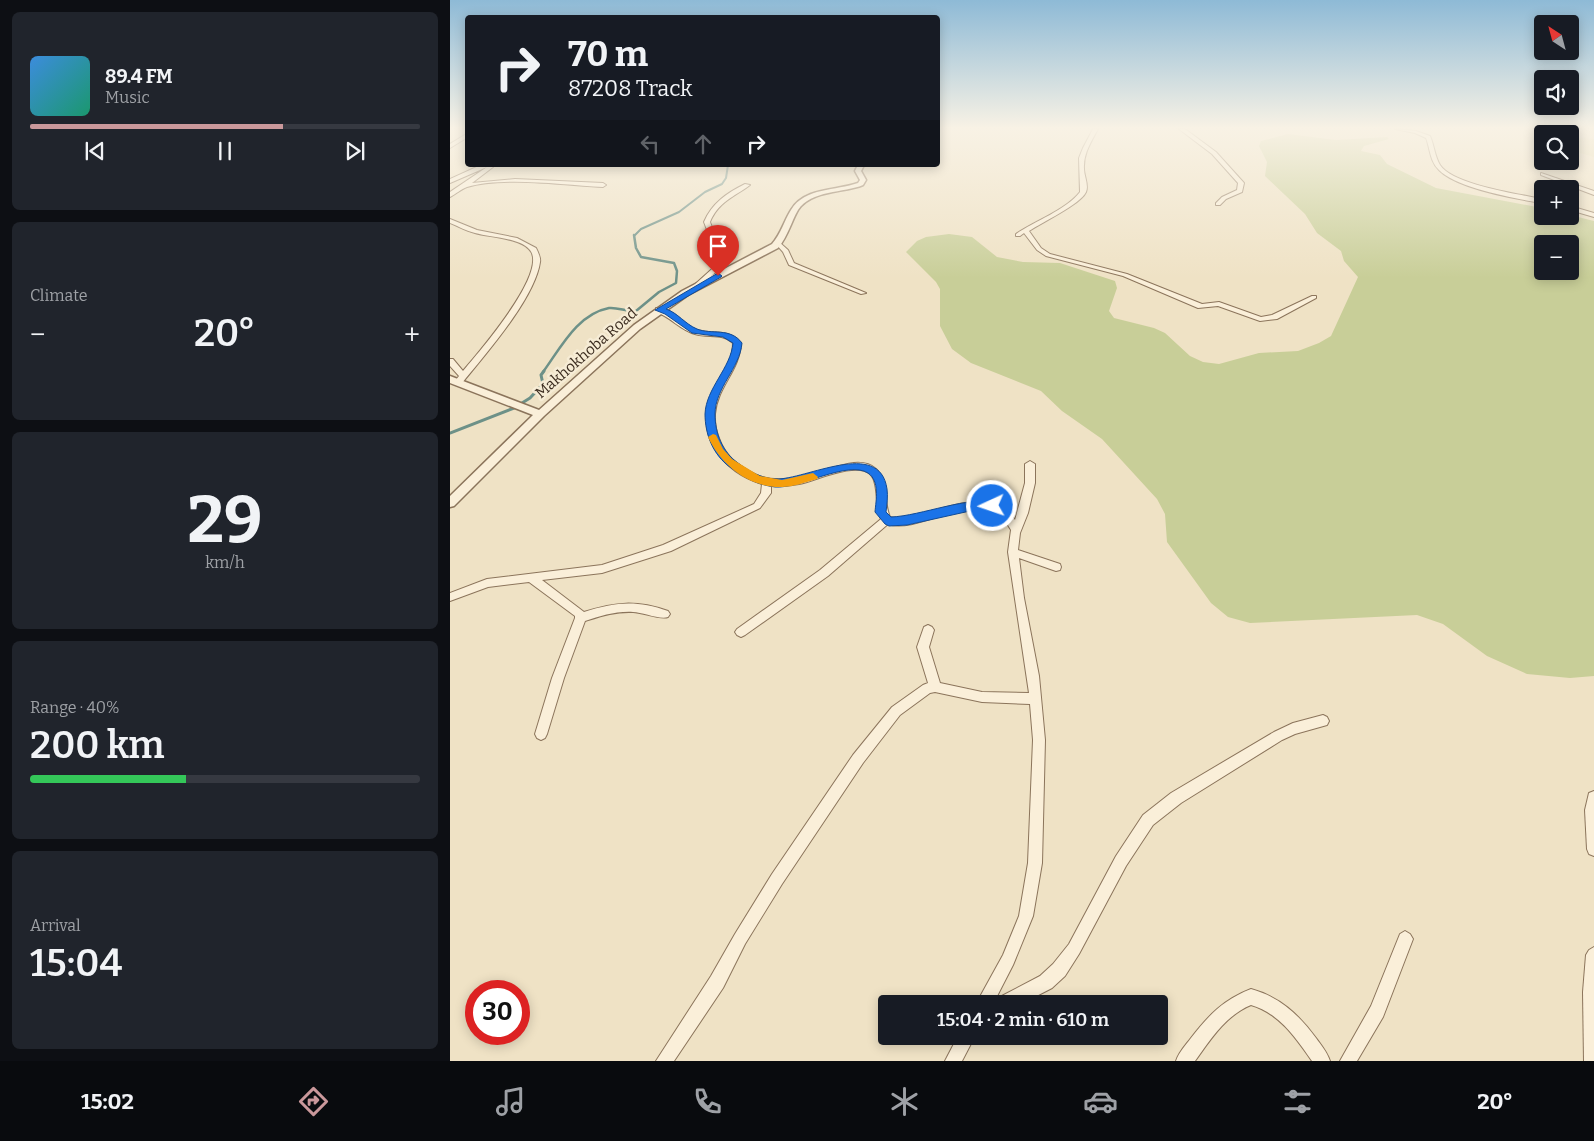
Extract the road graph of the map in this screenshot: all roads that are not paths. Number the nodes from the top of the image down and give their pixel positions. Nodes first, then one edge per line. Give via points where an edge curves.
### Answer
1 (474, 179) edge
2 (862, 179) edge
3 (1083, 179) edge
4 (1236, 179) edge
5 (1457, 179) edge
6 (1555, 179) edge
7 (603, 185) dead end
8 (463, 186) junction
9 (747, 186) dead end
10 (1594, 193) edge
11 (450, 195) edge
12 (1534, 199) edge
13 (1218, 204) dead end
14 (1579, 211) edge
15 (1594, 215) edge
16 (450, 220) edge
17 (1025, 230) junction
18 (1018, 235) dead end
19 (778, 243) junction
20 (694, 288) junction
21 (863, 294) dead end
22 (1314, 297) dead end
23 (659, 310) junction
24 (450, 361) edge
25 (457, 378) edge
26 (540, 414) junction
27 (1030, 464) dead end
28 (767, 482) junction
29 (450, 503) edge
30 (886, 520) junction
31 (1016, 530) junction
32 (1013, 552) junction
33 (1056, 567) dead end
34 (530, 577) junction
35 (450, 597) edge
36 (664, 614) dead end
37 (581, 618) junction
38 (928, 630) dead end
39 (741, 632) dead end
40 (935, 687) junction
41 (1036, 699) junction
42 (1323, 721) dead end
43 (541, 734) dead end
44 (1594, 798) edge
45 (1594, 849) edge
46 (1405, 939) dead end
47 (1594, 954) edge
48 (989, 995) edge
49 (1021, 995) edge
50 (962, 1045) edge
51 (664, 1061) edge
52 (954, 1061) edge
53 (1184, 1061) edge
54 (1322, 1061) edge
55 (1348, 1061) edge
56 (1592, 1061) edge

1 - 8 street
2 - 19 street, Makhokhoba Road via 861,184 812,196 800,203
3 - 17 street via 1082,195
4 - 13 street via 1241,184 1240,191
5 - 12 street
6 - 10 street
7 - 8 street via 491,180
8 - 11 street
9 - 20 street via 724,199 709,217 707,222 721,259 715,270
14 - 15 street
16 - 25 street via 526,244 537,255 534,275 515,309
17 - 18 street
17 - 22 street via 1039,249 1048,255 1138,280 1201,306 1219,304 1268,320
19 - 20 street, Makhokhoba Road
19 - 21 street via 786,251 791,264
20 - 23 street, Makhokhoba Road
23 - 26 street, Makhokhoba Road via 616,344
23 - 28 street via 695,331 724,334 737,343 736,353 714,396 712,435 728,461 749,476
24 - 25 street
25 - 26 street
26 - 29 street, Makhokhoba Road
27 - 31 street via 1030,483
28 - 30 street via 791,482 852,466 870,469 882,488 881,512
28 - 34 street via 766,492 757,506 667,548 602,569
30 - 31 street via 907,521 986,505 1002,511
30 - 39 street via 824,573
31 - 32 street
32 - 33 street
32 - 41 street
34 - 35 street via 487,583
34 - 37 street via 579,613
36 - 37 street via 633,606
37 - 43 street
38 - 40 street via 923,646
40 - 41 street via 982,697
40 - 51 street via 896,711 858,759 777,879 717,982
41 - 48 street via 1039,740 1037,824 1030,900 1008,960
42 - 49 street via 1278,736 1176,798 1148,820 1112,875 1074,949 1059,970 1046,982
44 - 45 street
46 - 55 street via 1377,1011
47 - 56 street
50 - 52 street
53 - 54 street via 1223,1014 1251,996 1267,1002 1285,1015

